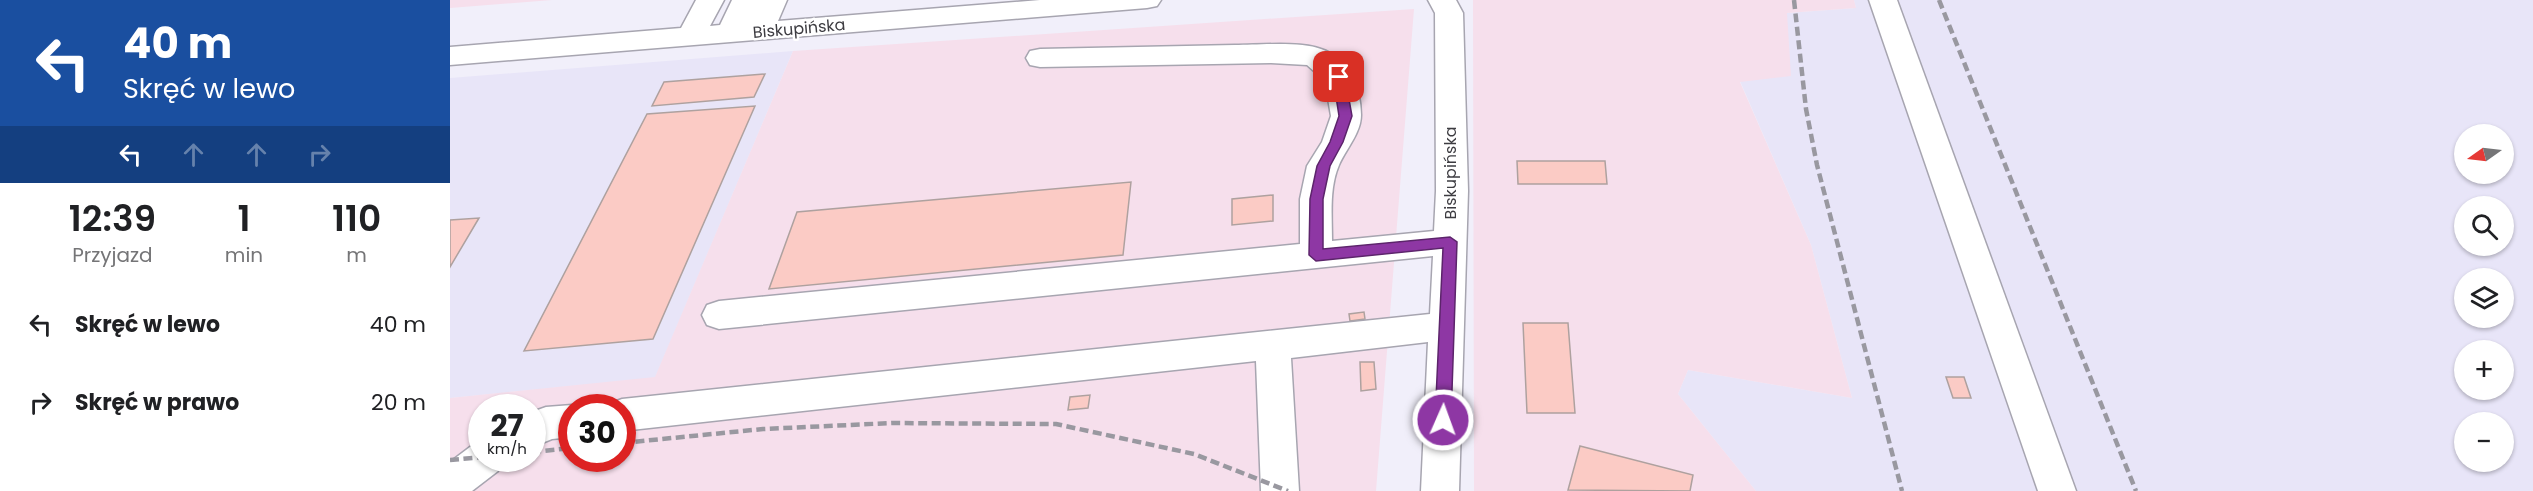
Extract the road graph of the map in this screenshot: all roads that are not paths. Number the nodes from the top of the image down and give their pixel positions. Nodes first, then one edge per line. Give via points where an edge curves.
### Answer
1 (710, 0) edge
2 (746, 0) edge
3 (773, 0) edge
4 (1147, 0) edge
5 (1442, 0) edge
6 (1883, 0) edge
7 (760, 31) junction
8 (730, 33) junction
9 (690, 36) junction
10 (450, 56) edge
11 (1040, 58) dead end
12 (1450, 242) junction
13 (1316, 255) junction
14 (719, 315) dead end
15 (1446, 326) junction
16 (1273, 345) junction
17 (636, 413) edge
18 (468, 471) edge
19 (450, 485) edge
20 (1280, 491) edge
21 (1440, 491) edge
22 (2057, 491) edge

1 - 9 street
2 - 8 street
3 - 7 street
4 - 7 street, Biskupińska
5 - 12 street, Biskupińska via 1449,13
6 - 22 street
7 - 8 street, Biskupińska
8 - 9 street, Biskupińska
9 - 10 street, Biskupińska
11 - 13 street via 1314,56 1339,77 1346,116 1323,166 1316,199
12 - 13 street
12 - 15 street, Biskupińska
13 - 14 street
15 - 16 street
15 - 21 street, Biskupińska
16 - 17 street
16 - 20 street
18 - 19 street

